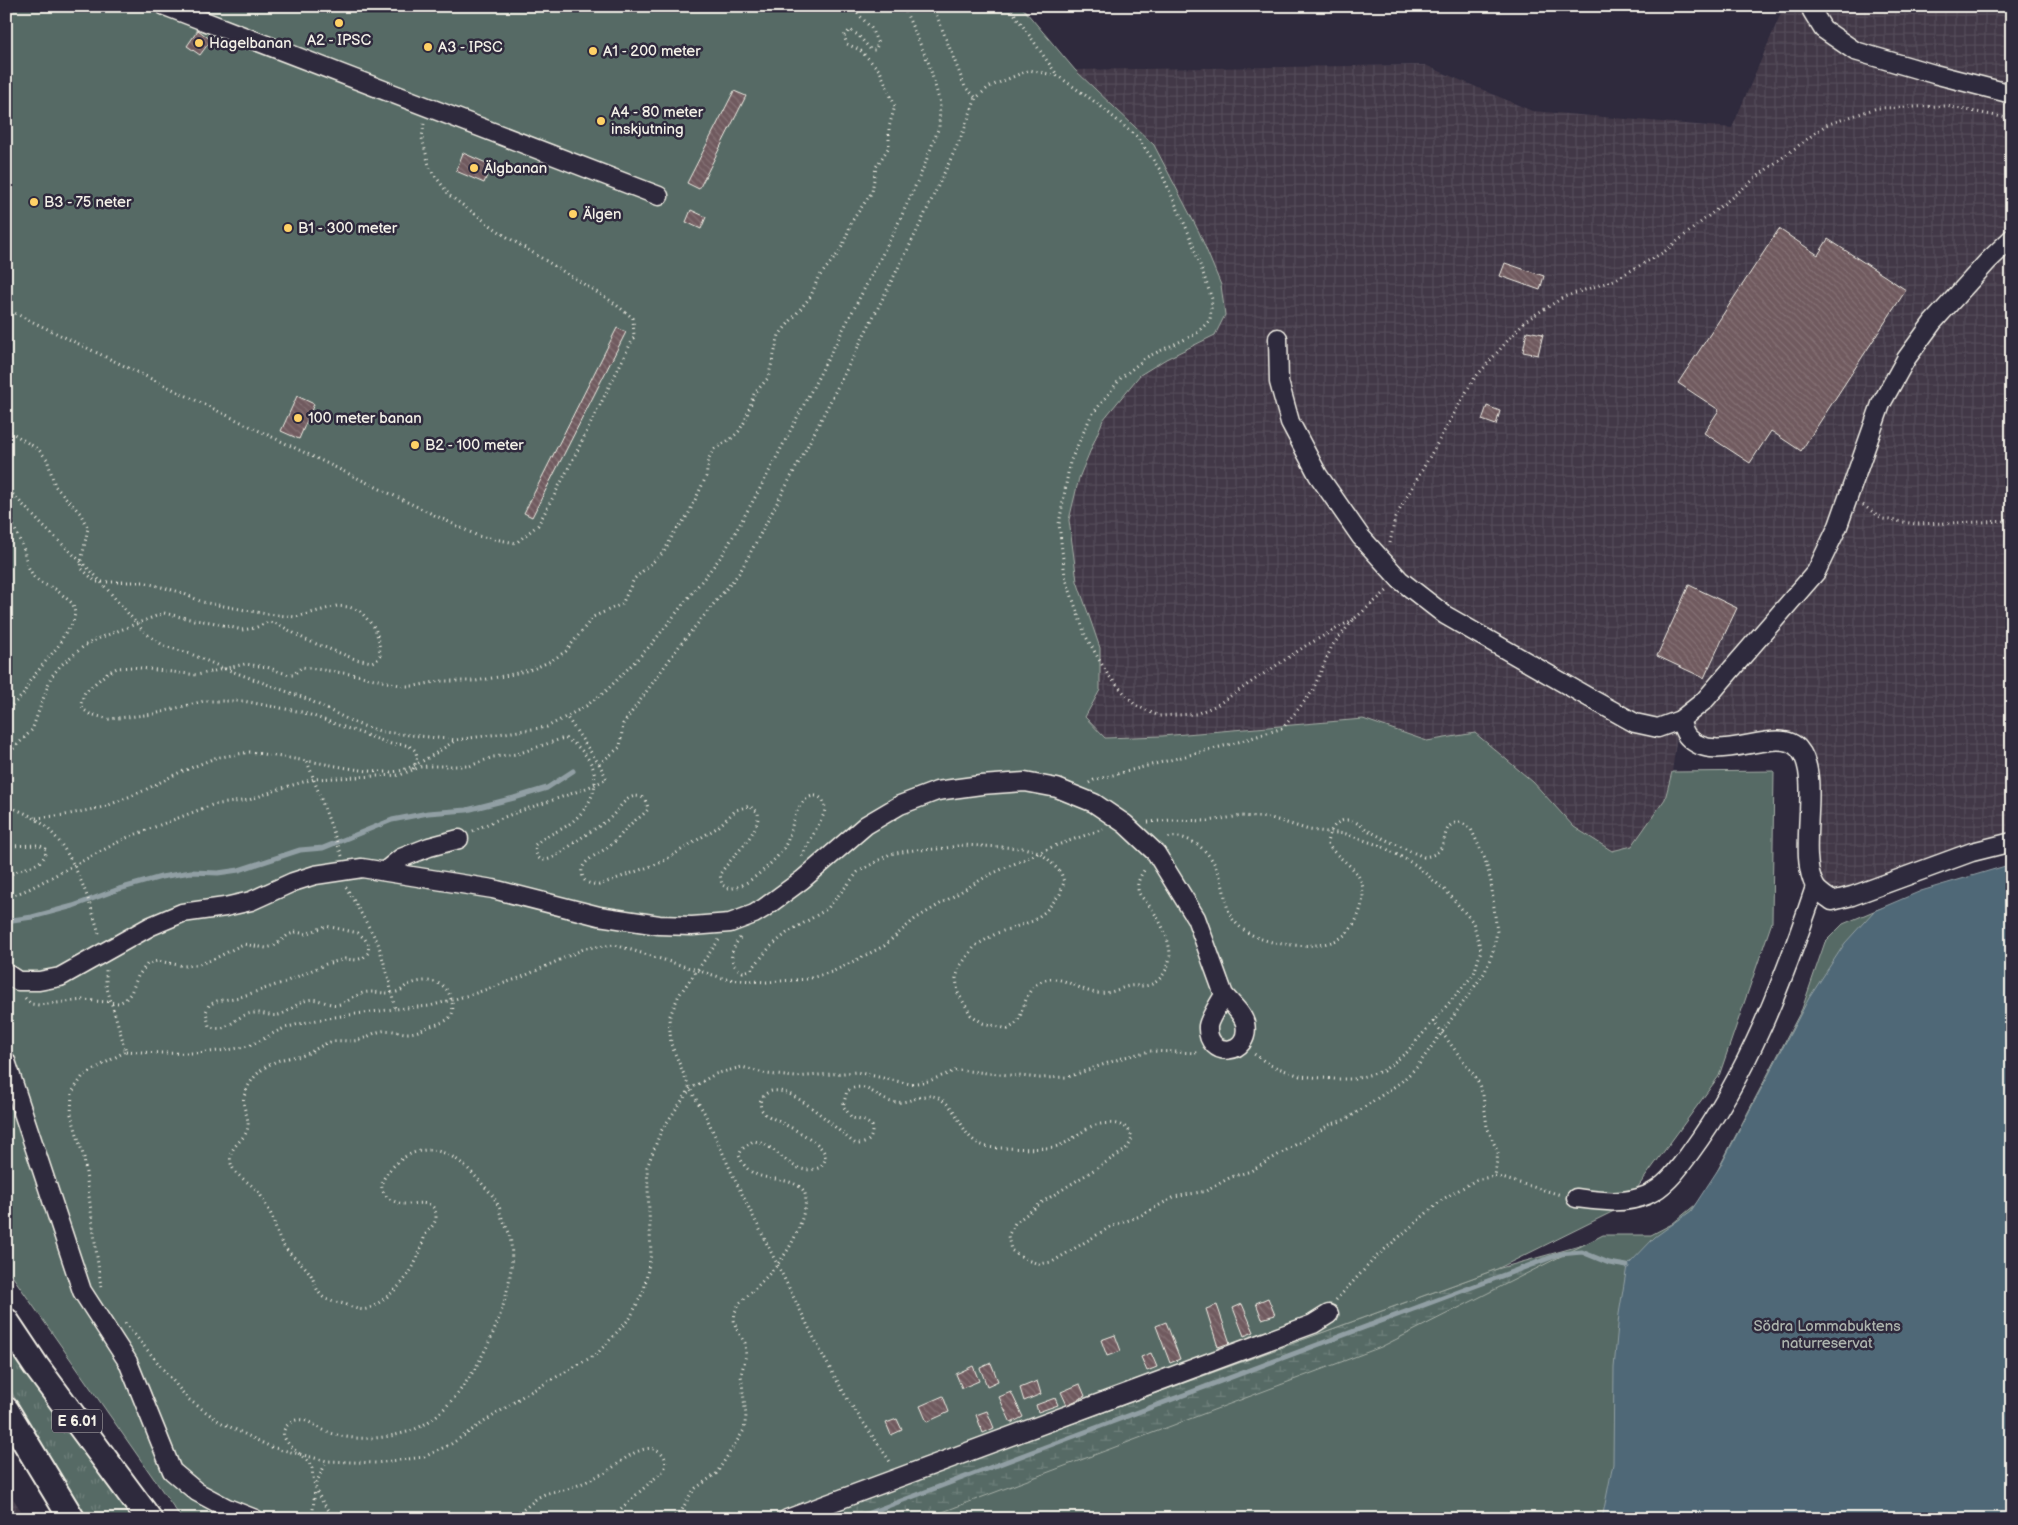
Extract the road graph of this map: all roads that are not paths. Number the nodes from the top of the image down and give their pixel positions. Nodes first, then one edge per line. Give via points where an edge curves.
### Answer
1 (165, 6) edge
2 (1811, 6) edge
3 (2012, 94) edge
4 (659, 196) dead end
5 (2012, 238) edge
6 (1278, 338) dead end
7 (1680, 720) junction
8 (459, 839) road end
9 (2012, 842) edge
10 (385, 871) junction
11 (1815, 887) junction
12 (12, 977) edge
13 (1224, 995) junction
14 (6, 1061) edge
15 (1576, 1198) road end
16 (1329, 1314) road end
17 (6, 1321) edge
18 (6, 1410) edge
19 (72, 1519) edge
20 (149, 1519) edge
21 (254, 1519) edge
22 (787, 1519) edge

1 - 4 street
2 - 3 street via 1823,29 1855,51
5 - 7 street via 1933,322 1906,359 1881,404 1838,526 1816,572 1704,701
6 - 7 street via 1279,382 1290,422 1324,483 1361,537 1400,580 1445,615 1635,723 1658,728
7 - 11 street via 1687,736 1699,746 1728,749 1782,740 1798,747 1806,760 1808,866
8 - 10 street via 401,858
9 - 11 street via 1972,852 1832,901
10 - 12 street via 342,862 251,901 182,913 151,926 60,977 39,982
10 - 13 street via 493,888 598,916 659,925 730,923 754,914 802,880 866,825 900,806 937,791 1025,782 1057,788 1094,802 1125,824 1156,854 1196,918
11 - 15 street via 1794,950 1742,1069 1704,1135 1671,1179 1647,1195 1611,1203
13 - 13 street via 1208,1024 1210,1041 1223,1050 1235,1049 1245,1036 1245,1022
14 - 21 street via 82,1291 128,1362 172,1471 197,1492
16 - 22 street via 1304,1328
17 - 20 highway, E 6.01
18 - 19 highway

